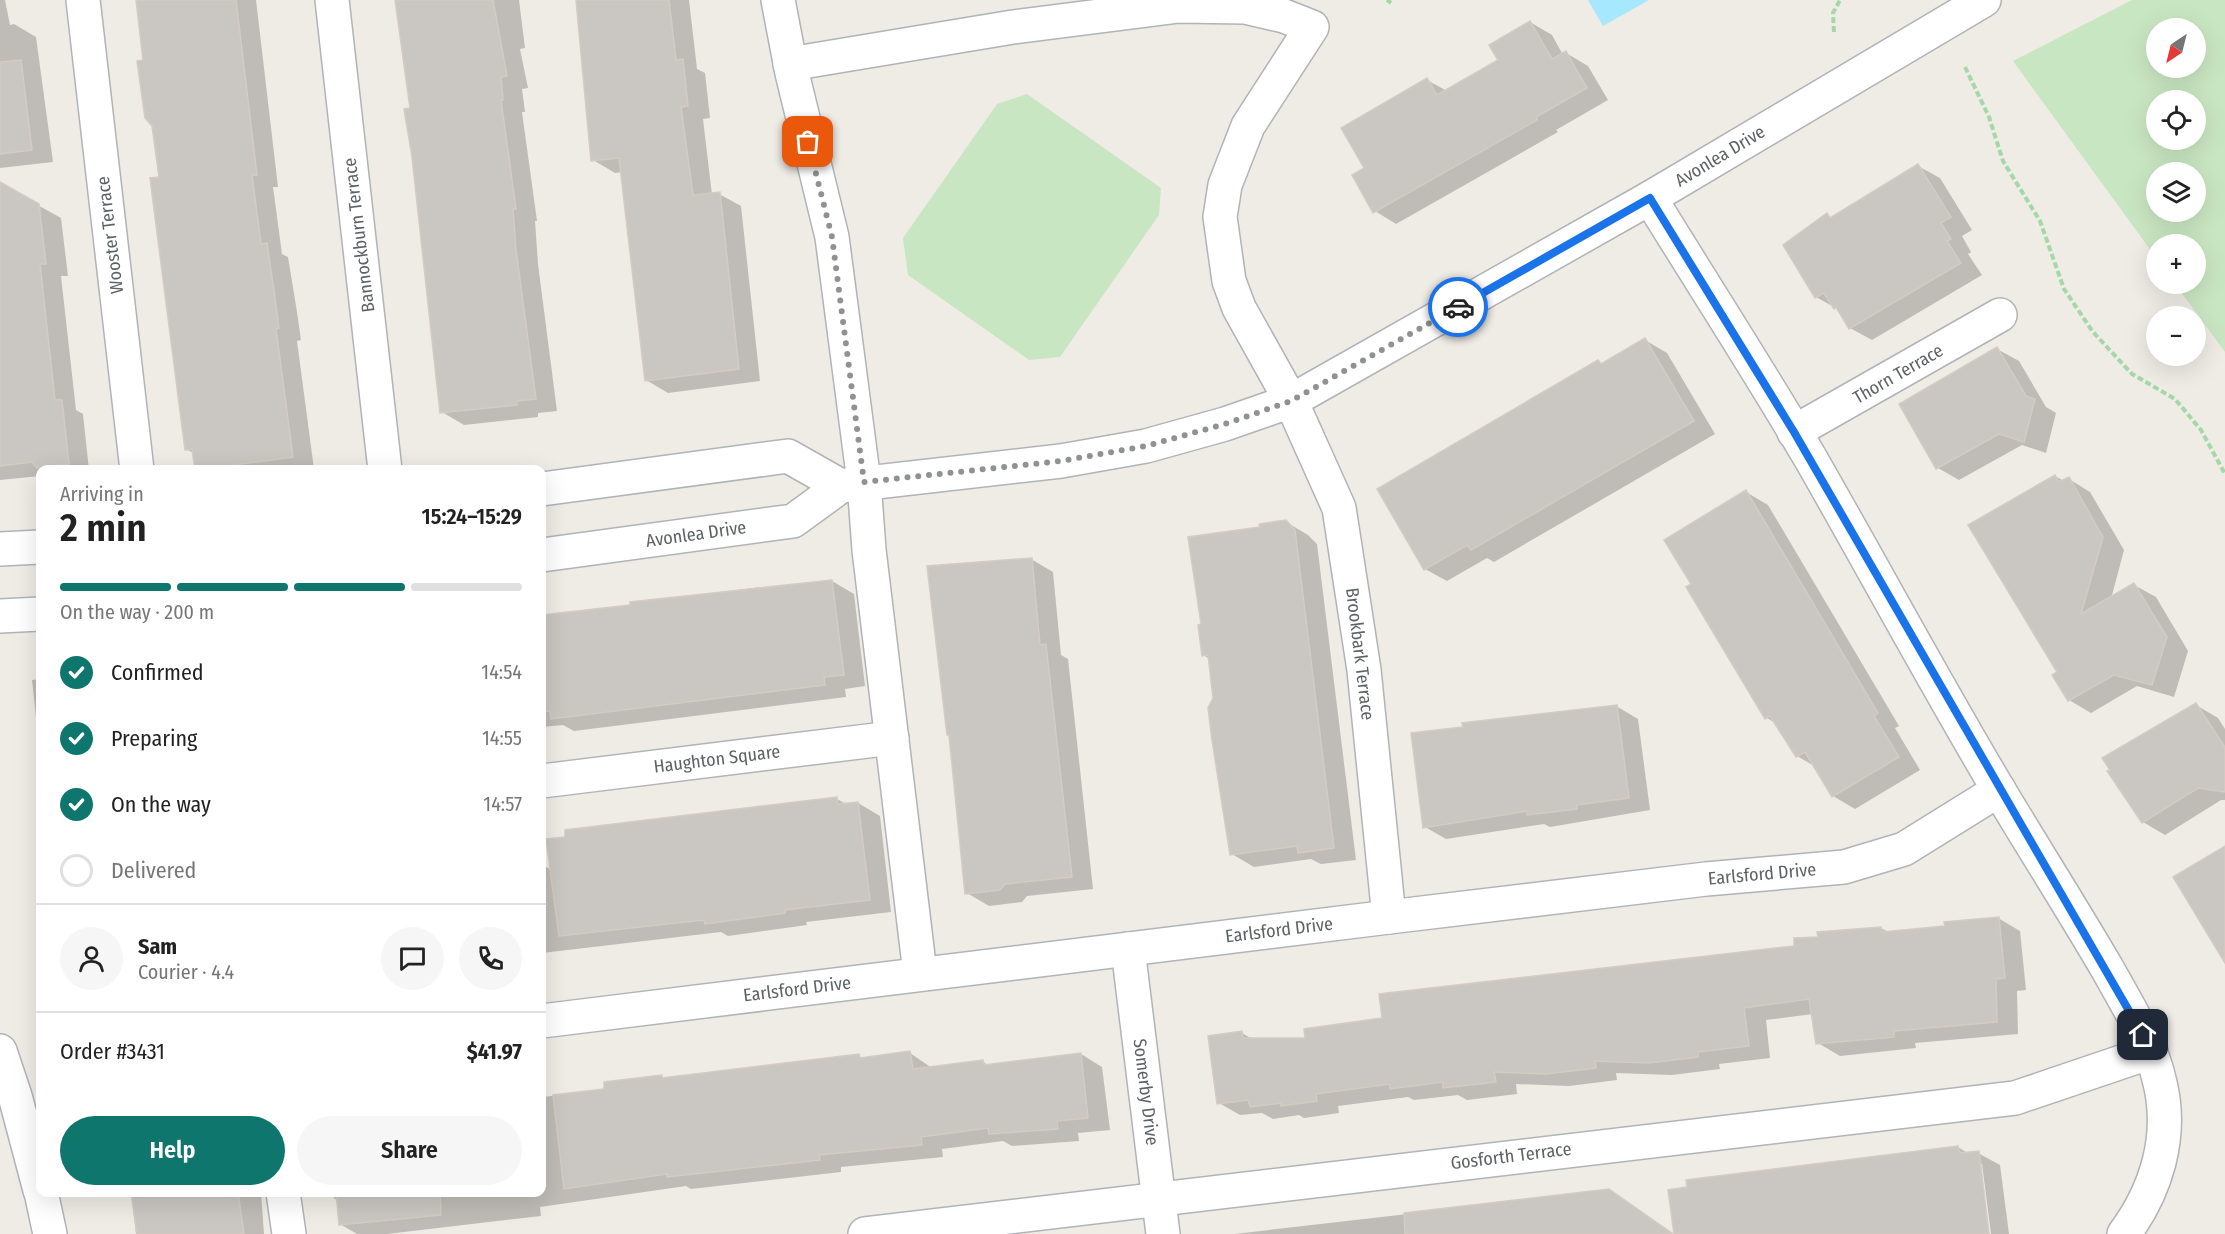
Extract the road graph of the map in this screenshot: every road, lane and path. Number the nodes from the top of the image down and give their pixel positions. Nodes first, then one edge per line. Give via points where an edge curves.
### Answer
1 (82, 0) edge
2 (332, 0) edge
3 (778, 0) edge
4 (1840, 0) edge
5 (1984, 0) edge
6 (1011, 13) edge
7 (1834, 32) dead end
8 (790, 64) junction
9 (1965, 67) dead end
10 (1650, 198) junction
11 (2000, 315) dead end
12 (1291, 401) junction
13 (1794, 432) junction
14 (136, 465) edge
15 (385, 465) edge
16 (2225, 474) edge
17 (853, 484) junction
18 (546, 488) edge
19 (36, 547) edge
20 (0, 549) edge
21 (546, 554) edge
22 (36, 614) edge
23 (0, 616) edge
24 (892, 738) junction
25 (546, 781) edge
26 (1999, 790) junction
27 (1389, 917) junction
28 (1128, 949) junction
29 (920, 973) junction
30 (546, 1020) edge
31 (0, 1051) edge
32 (2151, 1053) junction
33 (28, 1093) edge
34 (36, 1153) edge
35 (42, 1197) edge
36 (284, 1197) edge
37 (1159, 1198) junction
38 (50, 1234) edge
39 (289, 1234) edge
40 (865, 1234) edge
41 (1163, 1234) edge
42 (2124, 1234) edge

1 - 14 street, Wooster Terrace
2 - 15 street, Bannockburn Terrace
3 - 8 street
4 - 7 path via 1833,13
5 - 10 street, Avonlea Drive
6 - 8 street
6 - 12 street, Brookbark Terrace via 1219,5 1284,16 1312,27 1248,126 1224,185 1220,217 1229,281 1239,308
8 - 17 street via 832,237
9 - 16 path via 1989,117 2003,161 2040,221 2064,289 2093,332 2132,374 2175,399 2201,430
10 - 12 street, Avonlea Drive
10 - 13 street
11 - 13 street, Thorn Terrace
12 - 17 street, Avonlea Drive via 1146,446 1061,461
12 - 27 street, Brookbark Terrace via 1331,486 1345,539 1364,670
13 - 26 street
17 - 18 street via 788,456
17 - 21 street, Avonlea Drive via 793,521
17 - 24 street via 869,550
19 - 20 street
22 - 23 street
24 - 25 street, Haughton Square
24 - 29 street
26 - 27 street, Earlsford Drive via 1904,849 1844,867 1706,879
26 - 32 street via 2074,912
27 - 28 street, Earlsford Drive
28 - 29 street, Earlsford Drive
28 - 37 street, Somerby Drive
29 - 30 street, Earlsford Drive
31 - 33 street
32 - 37 street, Gosforth Terrace via 2015,1098
32 - 42 street via 2161,1085 2163,1123 2158,1170 2144,1208
33 - 34 street
35 - 38 street
36 - 39 street
37 - 40 street, Gosforth Terrace
37 - 41 street, Somerby Drive

